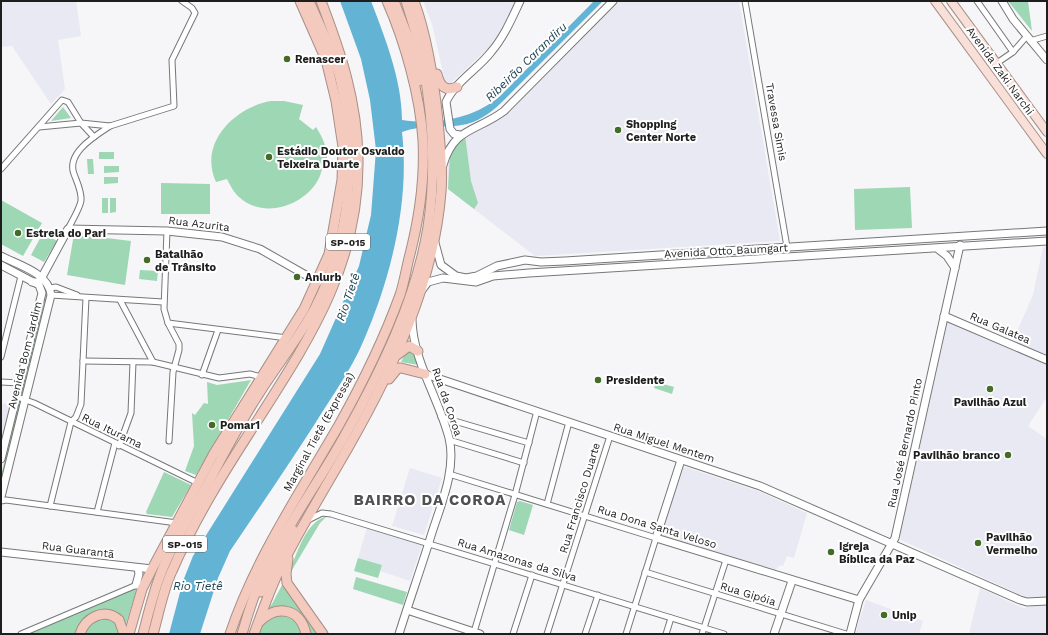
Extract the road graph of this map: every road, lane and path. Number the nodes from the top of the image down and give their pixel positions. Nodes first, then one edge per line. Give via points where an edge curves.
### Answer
1 (182, 1) edge
2 (300, 1) edge
3 (305, 1) edge
4 (310, 1) edge
5 (321, 1) edge
6 (387, 1) edge
7 (394, 1) edge
8 (401, 1) edge
9 (406, 1) edge
10 (414, 1) edge
11 (520, 1) edge
12 (613, 1) edge
13 (745, 1) edge
14 (935, 1) edge
15 (951, 1) edge
16 (977, 1) edge
17 (1002, 1) edge
18 (421, 23) junction
19 (312, 26) junction
20 (1047, 36) edge
21 (1029, 38) junction
22 (420, 51) junction
23 (1014, 52) junction
24 (1047, 60) edge
25 (997, 63) junction
26 (1003, 72) junction
27 (994, 81) junction
28 (1010, 82) junction
29 (457, 87) junction
30 (1000, 89) junction
31 (420, 113) junction
32 (81, 123) junction
33 (110, 126) junction
34 (39, 127) junction
35 (426, 129) junction
36 (1047, 132) edge
37 (460, 135) junction
38 (94, 137) junction
39 (431, 143) junction
40 (1047, 154) edge
41 (1, 169) edge
42 (441, 170) junction
43 (68, 229) junction
44 (167, 231) junction
45 (1047, 231) edge
46 (975, 236) junction
47 (434, 239) junction
48 (905, 240) junction
49 (1047, 241) edge
50 (787, 247) junction
51 (960, 248) junction
52 (938, 249) junction
53 (905, 251) junction
54 (690, 253) junction
55 (681, 254) junction
56 (1, 256) edge
57 (531, 260) junction
58 (518, 261) junction
59 (690, 264) junction
60 (682, 265) junction
61 (1, 266) edge
62 (955, 268) junction
63 (532, 273) junction
64 (520, 274) junction
65 (21, 276) junction
66 (42, 277) junction
67 (32, 282) junction
68 (318, 282) junction
69 (50, 291) junction
70 (42, 293) junction
71 (85, 298) junction
72 (417, 299) junction
73 (120, 300) junction
74 (163, 302) junction
75 (412, 316) junction
76 (944, 316) junction
77 (168, 323) junction
78 (218, 330) junction
79 (287, 338) junction
80 (418, 351) junction
81 (396, 356) junction
82 (1, 357) edge
83 (1047, 360) edge
84 (83, 361) junction
85 (133, 362) junction
86 (153, 362) junction
87 (174, 367) junction
88 (274, 369) junction
89 (425, 374) junction
90 (202, 375) junction
91 (261, 377) junction
92 (1, 382) edge
93 (20, 383) junction
94 (376, 396) junction
95 (17, 397) junction
96 (26, 400) junction
97 (537, 411) junction
98 (441, 417) junction
99 (71, 422) junction
100 (569, 422) junction
101 (610, 436) junction
102 (449, 440) junction
103 (169, 441) dead end
104 (117, 444) junction
105 (529, 444) junction
106 (1, 456) edge
107 (232, 460) junction
108 (681, 460) junction
109 (524, 462) junction
110 (449, 474) junction
111 (198, 483) junction
112 (515, 495) junction
113 (1, 497) edge
114 (318, 498) junction
115 (1, 501) edge
116 (547, 504) junction
117 (50, 506) junction
118 (97, 512) junction
119 (584, 516) junction
120 (306, 521) junction
121 (177, 523) junction
122 (656, 538) junction
123 (428, 543) junction
124 (893, 543) junction
125 (163, 549) junction
126 (1, 552) edge
127 (288, 554) junction
128 (726, 560) junction
129 (495, 563) junction
130 (138, 568) junction
131 (152, 568) junction
132 (645, 572) junction
133 (532, 575) junction
134 (146, 581) junction
135 (792, 581) junction
136 (136, 584) junction
137 (563, 585) junction
138 (715, 594) junction
139 (598, 595) junction
140 (860, 600) junction
141 (1047, 601) edge
142 (634, 607) junction
143 (406, 610) junction
144 (248, 614) junction
145 (781, 614) junction
146 (671, 618) junction
147 (258, 623) junction
148 (704, 628) junction
149 (476, 633) edge
150 (21, 634) edge
151 (80, 634) edge
152 (124, 634) edge
153 (129, 634) edge
154 (138, 634) edge
155 (143, 634) edge
156 (153, 634) edge
157 (230, 634) edge
158 (242, 634) edge
159 (254, 634) edge
160 (306, 634) edge
161 (323, 634) edge
162 (399, 634) edge
163 (513, 634) edge
164 (547, 634) edge
165 (585, 634) edge
166 (626, 634) edge
167 (666, 634) edge
168 (702, 634) edge
169 (724, 634) edge
170 (774, 634) edge
171 (846, 634) edge
172 (850, 634) edge

1 - 33 street via 195,11 172,60 174,106
2 - 19 highway
3 - 19 highway
4 - 88 highway via 339,77 349,149 349,179 338,246 328,277 315,308
5 - 107 highway, SP-015 via 341,53 357,130 358,180 351,230 341,269 322,313 302,350
6 - 31 highway via 400,35
7 - 31 highway via 416,66 422,100
8 - 22 highway via 415,45
9 - 22 highway via 416,29
10 - 18 highway
11 - 29 street via 499,43
12 - 37 street via 504,110 488,122
13 - 50 street, Travessa Simis
14 - 27 main road, Avenida Zaki Narchi
15 - 25 main road, Avenida Zaki Narchi
16 - 23 street
17 - 21 street
18 - 29 highway via 427,35 440,85 448,89
18 - 39 highway via 437,108
19 - 68 highway via 326,60 336,101 343,163 329,254
20 - 21 street
21 - 23 street
21 - 24 street
22 - 35 highway via 428,103
23 - 25 street
25 - 26 main road, Avenida Zaki Narchi
26 - 27 main road via 1000,78
26 - 28 main road, Avenida Zaki Narchi
27 - 30 main road, Avenida Zaki Narchi
28 - 30 main road via 1003,83
28 - 36 main road, Avenida Zaki Narchi
29 - 37 street via 446,102 450,130
30 - 40 main road, Avenida Zaki Narchi
31 - 35 highway
32 - 33 street
32 - 34 street
32 - 34 street via 65,99
32 - 38 street
33 - 38 street
34 - 41 street
35 - 39 highway
37 - 42 street via 450,145
38 - 43 street via 80,151 73,163 81,201
39 - 42 highway
39 - 144 highway via 428,228 408,301 394,338 344,437 280,542 263,575
39 - 157 highway, Marginal Tietê (Expressa) via 414,237 400,294 360,384 255,570
42 - 47 highway via 441,197
43 - 44 street, Rua Azurita
43 - 66 street
44 - 68 street, Rua Azurita via 222,236 249,245
44 - 74 street
45 - 46 street, Avenida Otto Baumgart
46 - 48 street, Avenida Otto Baumgart
46 - 51 street via 964,240
47 - 58 street, Avenida Otto Baumgart via 441,265 456,276 472,278 496,266
47 - 72 highway
48 - 50 street, Avenida Otto Baumgart
48 - 53 street via 908,245
49 - 51 street, Avenida Otto Baumgart
50 - 54 street, Avenida Otto Baumgart
51 - 52 street, Avenida Otto Baumgart
51 - 62 street, Rua José Bernardo Pinto
52 - 53 street, Avenida Otto Baumgart
52 - 62 street via 947,256
53 - 59 street, Avenida Otto Baumgart
54 - 55 street, Avenida Otto Baumgart
54 - 59 street via 687,259
55 - 57 street, Avenida Otto Baumgart via 541,262
55 - 60 street via 685,259
56 - 66 street
57 - 58 street, Avenida Otto Baumgart
57 - 63 street via 534,267
58 - 64 street via 514,267
59 - 60 street, Avenida Otto Baumgart
60 - 63 street, Avenida Otto Baumgart
61 - 65 street
62 - 76 street, Rua José Bernardo Pinto
63 - 64 street, Avenida Otto Baumgart
64 - 72 street, Avenida Otto Baumgart via 493,276 476,282 447,278 432,280
65 - 67 street
65 - 82 street
66 - 67 street via 39,282
66 - 69 street
67 - 70 street via 40,287
68 - 79 highway
69 - 70 street
69 - 71 street
69 - 96 street, Avenida Bom Jardim
70 - 93 street, Avenida Bom Jardim
71 - 73 street
71 - 84 street
72 - 75 highway
73 - 74 street
73 - 86 street
74 - 77 street
75 - 80 street, Rua da Coroa via 413,335
75 - 81 highway
76 - 83 street, Rua Galatea
76 - 124 street, Rua José Bernardo Pinto
77 - 78 street
77 - 87 street via 179,346
78 - 79 street
78 - 90 street
79 - 91 highway
80 - 81 highway via 408,347
80 - 89 street, Rua da Coroa
81 - 94 highway
84 - 85 street
84 - 99 street via 81,404
85 - 86 street
85 - 104 street via 131,413
86 - 87 street
87 - 90 street
87 - 103 street
88 - 107 highway via 235,445
88 - 155 highway via 238,426 177,539 151,600
89 - 94 highway via 398,368
89 - 97 street, Rua Miguel Mentem
89 - 98 street, Rua da Coroa
90 - 91 street via 219,378 250,374
91 - 111 highway
92 - 93 street
93 - 95 street, Avenida Bom Jardim
94 - 114 highway
95 - 96 street, Rua Iturama
95 - 106 street, Avenida Bom Jardim
96 - 99 street, Rua Iturama
96 - 113 street, Avenida Bom Jardim
97 - 100 street, Rua Miguel Mentem
97 - 105 street
98 - 102 street, Rua da Coroa
98 - 105 street
99 - 104 street, Rua Iturama
99 - 117 street
100 - 101 street, Rua Miguel Mentem
100 - 116 street
101 - 108 street, Rua Miguel Mentem
101 - 119 street, Rua Francisco Duarte
102 - 109 street
102 - 110 street, Rua da Coroa
104 - 111 street, Rua Iturama
104 - 118 street
105 - 109 street
107 - 156 highway, SP-015 via 171,572
108 - 122 street
108 - 124 street, Rua Miguel Mentem via 760,486
109 - 112 street
110 - 112 street, Rua Dona Santa Veloso
110 - 123 street, Rua da Coroa
111 - 121 highway
112 - 116 street, Rua Dona Santa Veloso
112 - 129 street
114 - 120 highway
114 - 144 highway via 306,507
115 - 117 street
116 - 119 street, Rua Dona Santa Veloso
117 - 118 street
118 - 121 street
119 - 122 street, Rua Dona Santa Veloso
119 - 137 street, Rua Francisco Duarte
120 - 123 street, Rua Amazonas da Silva via 316,515 327,513
120 - 127 highway
121 - 125 highway
122 - 128 street, Rua Dona Santa Veloso
122 - 132 street
123 - 129 street, Rua Amazonas da Silva
123 - 143 street, Rua da Coroa
124 - 140 street, Rua José Bernardo Pinto
124 - 141 street, Rua Miguel Mentem via 1020,600
125 - 131 highway
125 - 154 highway
126 - 130 street, Rua Guarantã
127 - 147 highway
127 - 161 highway via 287,583
128 - 135 street, Rua Dona Santa Veloso
128 - 138 street
129 - 133 street, Rua Amazonas da Silva
129 - 149 street
130 - 131 street, Rua Guarantã
130 - 136 street
131 - 134 highway
132 - 138 street, Rua Gipóia
132 - 142 street
133 - 137 street, Rua Amazonas da Silva
133 - 163 street
134 - 136 street
134 - 153 highway
135 - 140 street, Rua Dona Santa Veloso
135 - 145 street
136 - 150 street
137 - 139 street, Rua Amazonas da Silva
137 - 164 street, Rua Francisco Duarte
138 - 145 street, Rua Gipóia
138 - 148 street
139 - 142 street, Rua Amazonas da Silva
139 - 165 street
140 - 172 street, Rua José Bernardo Pinto
142 - 146 street, Rua Amazonas da Silva
142 - 166 street
143 - 149 street
143 - 162 street, Rua da Coroa
144 - 158 highway
145 - 170 street
145 - 171 street, Rua Gipóia
146 - 148 street, Rua Amazonas da Silva
146 - 167 street
147 - 159 highway
147 - 160 highway via 272,612 286,611 299,618
148 - 168 street
148 - 169 street, Rua Amazonas da Silva
151 - 152 highway via 90,618 100,615 115,617

